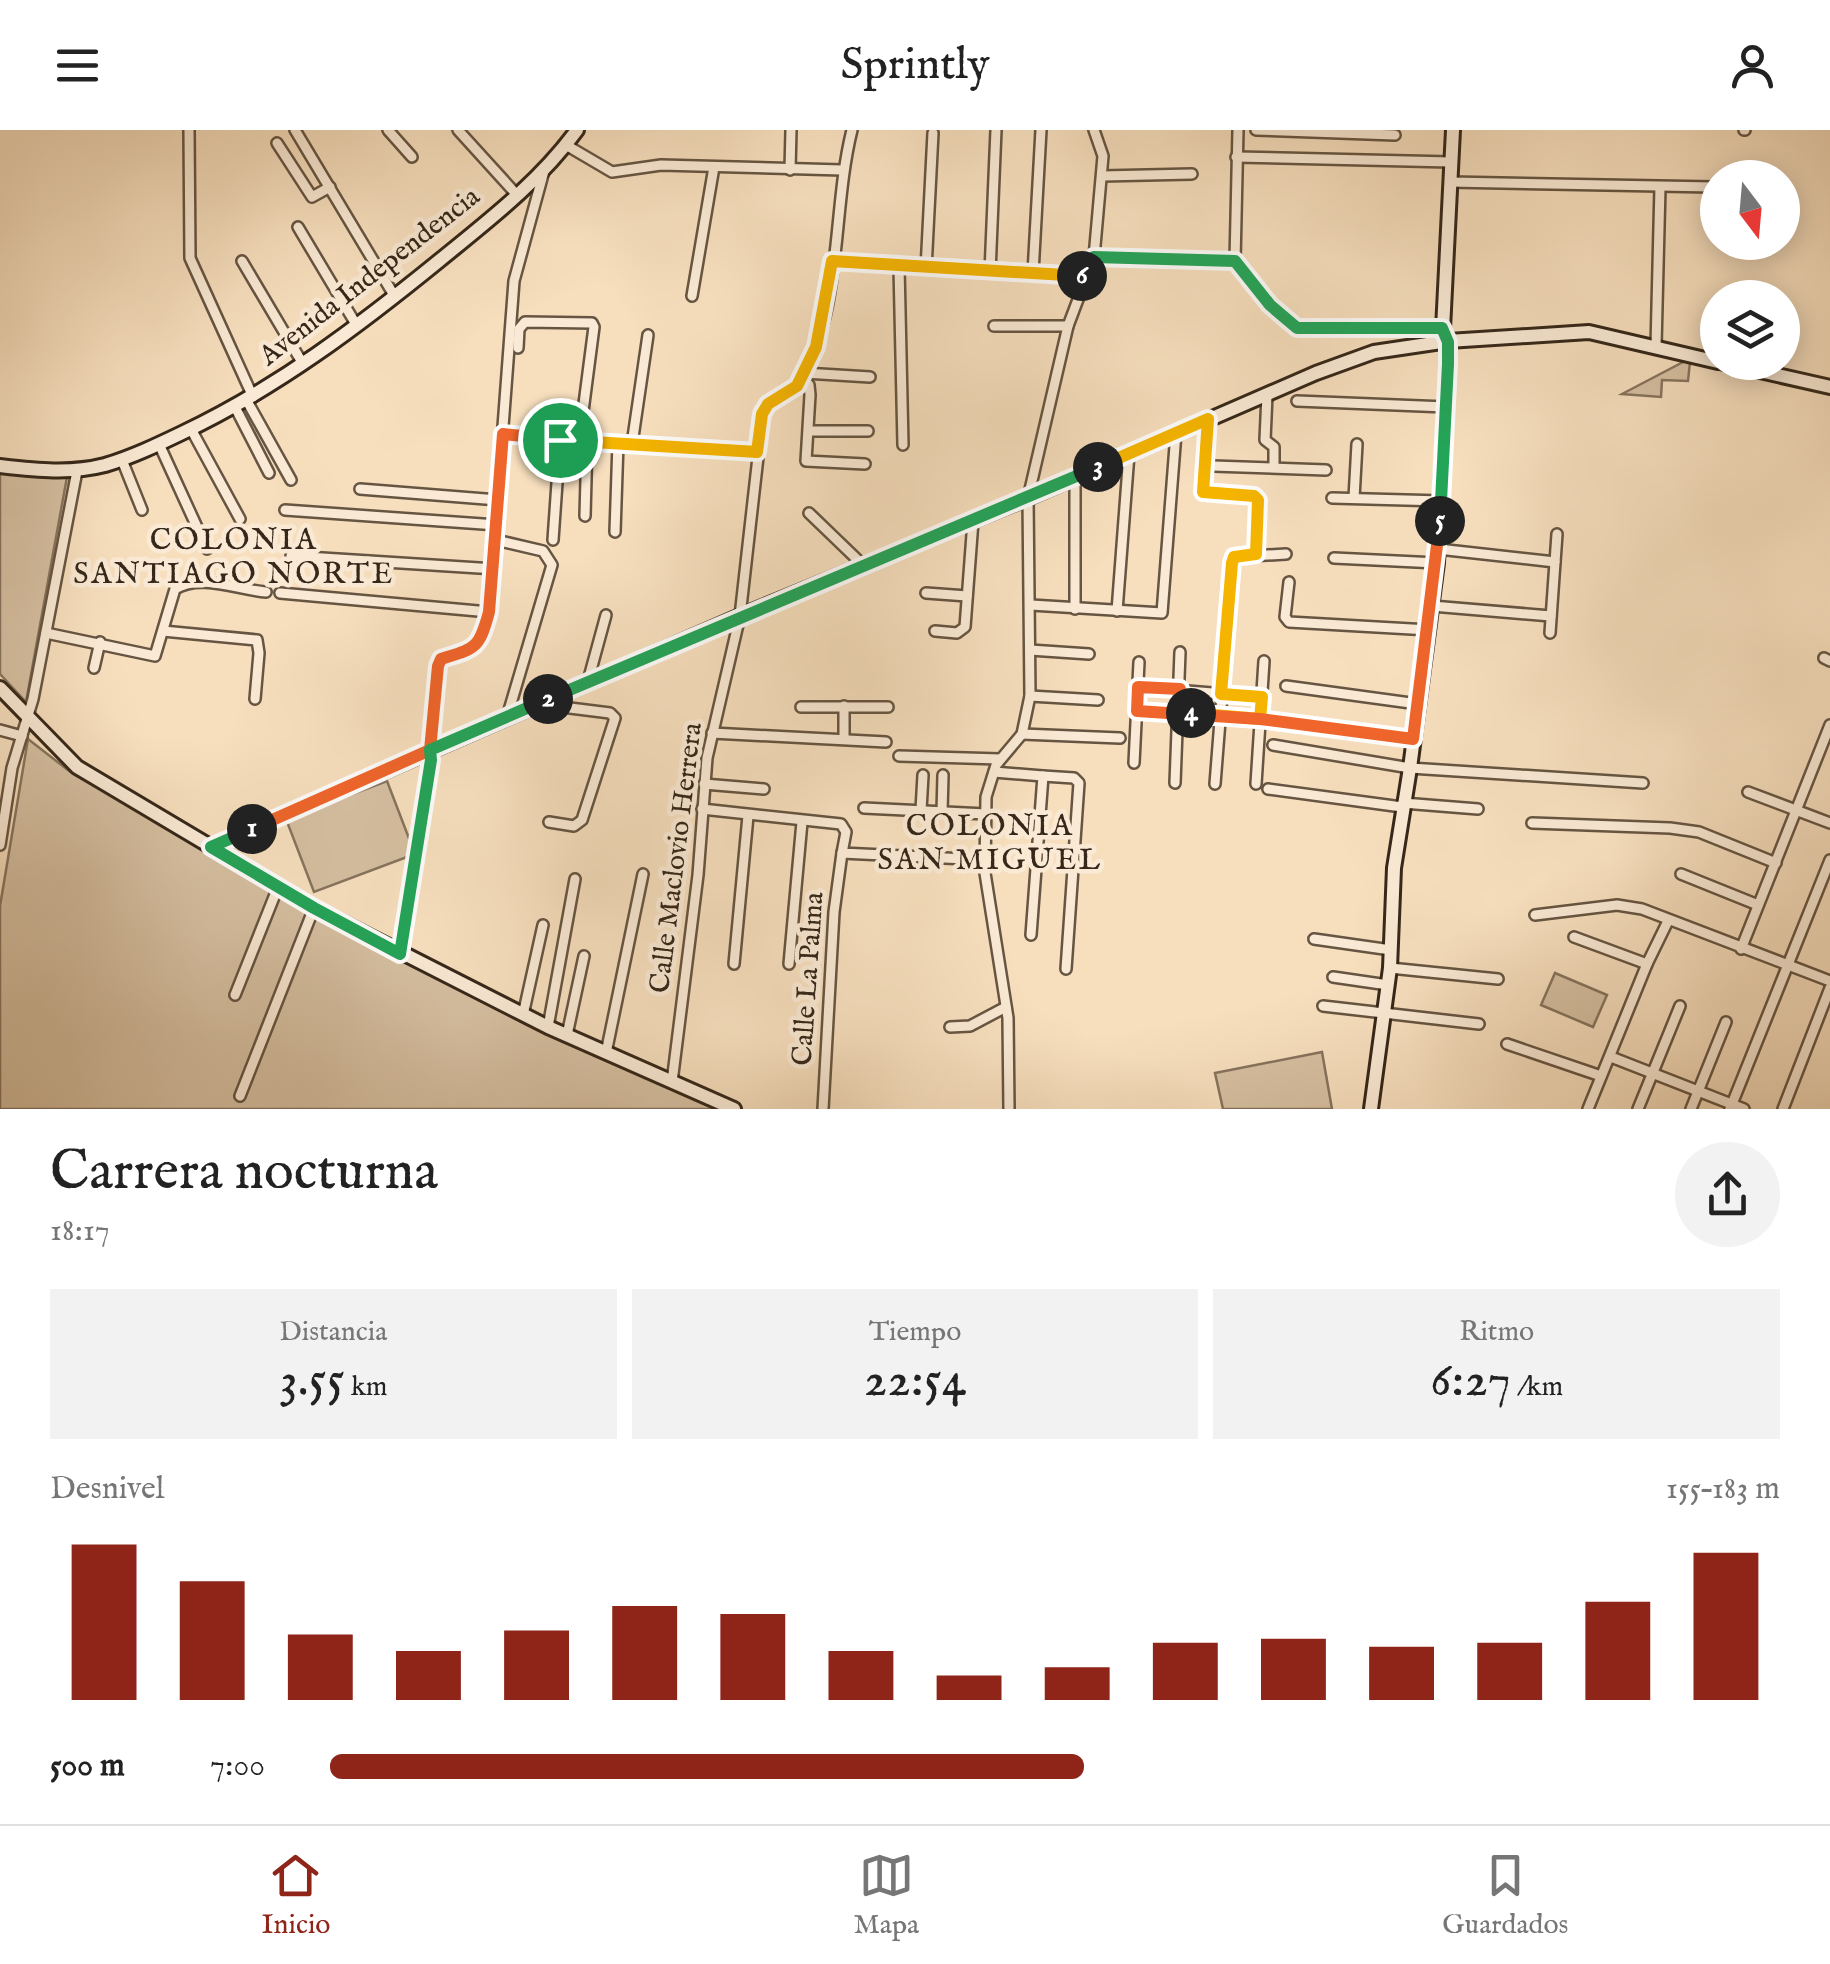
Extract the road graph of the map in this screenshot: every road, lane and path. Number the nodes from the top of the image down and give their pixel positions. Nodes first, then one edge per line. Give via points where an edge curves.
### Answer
1 (188, 130) edge
2 (296, 130) edge
3 (388, 130) edge
4 (458, 130) edge
5 (577, 130) edge
6 (791, 130) edge
7 (852, 130) edge
8 (996, 130) edge
9 (1041, 130) edge
10 (1094, 130) edge
11 (1238, 130) edge
12 (1256, 130) edge
13 (1453, 130) edge
14 (934, 133) dead end
15 (1395, 136) dead end
16 (277, 143) dead end
17 (566, 145) junction
18 (412, 157) dead end
19 (1236, 157) junction
20 (1451, 162) junction
21 (714, 168) junction
22 (790, 170) junction
23 (842, 170) junction
24 (544, 171) junction
25 (1192, 174) dead end
26 (1102, 176) junction
27 (1450, 182) junction
28 (330, 187) junction
29 (1660, 187) junction
30 (1700, 188) edge
31 (517, 195) junction
32 (298, 227) dead end
33 (1094, 257) junction
34 (242, 261) dead end
35 (832, 261) junction
36 (1235, 261) junction
37 (899, 267) junction
38 (926, 269) junction
39 (990, 272) junction
40 (1033, 273) junction
41 (1086, 277) junction
42 (692, 296) dead end
43 (395, 297) junction
44 (357, 326) junction
45 (994, 326) dead end
46 (1068, 326) junction
47 (648, 334) dead end
48 (1445, 335) junction
49 (1656, 346) junction
50 (518, 348) dead end
51 (1700, 357) edge
52 (303, 364) junction
53 (803, 376) junction
54 (870, 377) dead end
55 (1799, 380) edge
56 (1830, 387) edge
57 (1266, 395) junction
58 (245, 401) junction
59 (1297, 401) dead end
60 (1446, 407) junction
61 (1208, 419) junction
62 (190, 429) junction
63 (868, 431) dead end
64 (809, 432) junction
65 (1176, 433) junction
66 (503, 434) junction
67 (560, 440) junction
68 (583, 442) junction
69 (159, 444) junction
70 (618, 444) junction
71 (632, 444) junction
72 (1357, 444) dead end
73 (904, 445) dead end
74 (757, 452) junction
75 (1129, 454) junction
76 (122, 460) junction
77 (865, 464) dead end
78 (0, 466) edge
79 (1213, 466) dead end
80 (1274, 467) junction
81 (1326, 470) dead end
82 (77, 471) junction
83 (269, 473) dead end
84 (1075, 477) junction
85 (291, 480) dead end
86 (360, 488) dead end
87 (1028, 498) junction
88 (1332, 498) dead end
89 (1354, 498) junction
90 (498, 500) junction
91 (1442, 501) junction
92 (142, 510) dead end
93 (285, 510) dead end
94 (809, 513) dead end
95 (585, 516) dead end
96 (240, 519) dead end
97 (972, 521) junction
98 (497, 525) junction
99 (615, 532) dead end
100 (1557, 534) dead end
101 (496, 540) junction
102 (553, 540) dead end
103 (207, 549) dead end
104 (1256, 554) junction
105 (1286, 554) dead end
106 (291, 556) dead end
107 (1437, 556) junction
108 (1334, 558) dead end
109 (1555, 562) junction
110 (864, 566) junction
111 (494, 569) junction
112 (1289, 582) dead end
113 (266, 592) dead end
114 (280, 593) dead end
115 (926, 593) dead end
116 (967, 596) junction
117 (1032, 606) junction
118 (1432, 606) junction
119 (1075, 609) junction
120 (1117, 611) junction
121 (489, 612) junction
122 (606, 615) dead end
123 (740, 616) junction
124 (1551, 616) junction
125 (1429, 630) junction
126 (163, 631) junction
127 (935, 631) dead end
128 (46, 633) junction
129 (1550, 633) dead end
130 (100, 642) junction
131 (1030, 650) junction
132 (1180, 652) dead end
133 (1089, 654) dead end
134 (1264, 661) dead end
135 (1139, 662) dead end
136 (94, 668) dead end
137 (588, 681) junction
138 (1286, 686) dead end
139 (1138, 687) junction
140 (0, 688) edge
141 (1180, 689) junction
142 (1221, 694) junction
143 (1030, 696) junction
144 (1262, 697) junction
145 (255, 699) dead end
146 (1098, 700) dead end
147 (536, 704) junction
148 (1418, 704) junction
149 (844, 706) junction
150 (801, 707) dead end
151 (888, 707) dead end
152 (1137, 711) junction
153 (1180, 712) junction
154 (506, 717) junction
155 (1219, 717) junction
156 (28, 719) junction
157 (1260, 719) junction
158 (1830, 725) edge
159 (0, 730) edge
160 (712, 733) junction
161 (1022, 734) junction
162 (22, 736) junction
163 (844, 738) junction
164 (1120, 738) dead end
165 (1413, 739) junction
166 (886, 742) dead end
167 (1273, 746) dead end
168 (430, 750) junction
169 (899, 756) dead end
170 (1000, 759) junction
171 (1134, 763) dead end
172 (1410, 768) junction
173 (994, 772) junction
174 (922, 775) dead end
175 (943, 775) dead end
176 (1043, 776) junction
177 (1175, 783) dead end
178 (1643, 783) dead end
179 (704, 784) junction
180 (1215, 784) dead end
181 (1256, 784) dead end
182 (764, 789) dead end
183 (1268, 789) dead end
184 (1748, 792) dead end
185 (1402, 805) junction
186 (864, 808) dead end
187 (702, 809) junction
188 (1478, 809) dead end
189 (921, 810) junction
190 (1797, 810) junction
191 (942, 812) junction
192 (986, 814) junction
193 (748, 816) junction
194 (549, 822) dead end
195 (802, 822) junction
196 (1830, 822) edge
197 (1532, 823) dead end
198 (0, 841) edge
199 (211, 847) junction
200 (842, 853) junction
201 (986, 860) junction
202 (1830, 860) edge
203 (1776, 863) junction
204 (643, 874) dead end
205 (1681, 874) dead end
206 (575, 879) dead end
207 (278, 887) junction
208 (1758, 905) junction
209 (314, 908) junction
210 (1535, 916) dead end
211 (1668, 921) junction
212 (543, 925) dead end
213 (1031, 935) dead end
214 (1574, 937) dead end
215 (1314, 939) dead end
216 (1741, 949) junction
217 (1391, 950) junction
218 (400, 954) junction
219 (584, 956) dead end
220 (734, 964) dead end
221 (789, 964) dead end
222 (1647, 964) junction
223 (1788, 966) junction
224 (1390, 968) junction
225 (1066, 969) dead end
226 (1333, 977) dead end
227 (1498, 979) dead end
228 (1388, 985) junction
229 (1830, 985) edge
230 (236, 996) dead end
231 (1323, 1006) dead end
232 (1680, 1006) dead end
233 (1006, 1007) junction
234 (523, 1014) junction
235 (1385, 1014) junction
236 (1726, 1022) dead end
237 (1479, 1024) dead end
238 (548, 1026) junction
239 (950, 1027) dead end
240 (567, 1035) junction
241 (1507, 1044) dead end
242 (606, 1054) junction
243 (1611, 1057) junction
244 (1653, 1073) junction
245 (1602, 1076) junction
246 (672, 1082) junction
247 (1699, 1090) junction
248 (240, 1096) dead end
249 (1731, 1107) edge
250 (734, 1109) edge
251 (822, 1109) edge
252 (1009, 1109) edge
253 (1371, 1109) edge
254 (1588, 1109) edge
255 (1638, 1109) edge
256 (1691, 1109) edge
257 (1744, 1109) edge
258 (1784, 1109) edge

1 - 58 street via 190,258
2 - 28 street
3 - 18 street
4 - 31 street
5 - 17 street, Avenida Independencia
6 - 22 street
7 - 23 street
8 - 39 street
9 - 40 street
10 - 26 street via 1104,156
11 - 19 street
12 - 15 street
13 - 20 street
14 - 38 street
16 - 28 street via 312,197
17 - 21 street via 612,172 660,164
17 - 24 street, Avenida Independencia
19 - 20 street
19 - 36 street
20 - 27 street
21 - 22 street
21 - 42 street
22 - 23 street
23 - 35 street
24 - 31 street, Avenida Independencia
24 - 66 street via 514,281
25 - 26 street
26 - 33 street
27 - 29 street
27 - 48 street
28 - 43 street
29 - 30 street
29 - 49 street
31 - 43 street, Avenida Independencia
32 - 44 street
33 - 36 street
33 - 41 street
34 - 52 street
35 - 37 street
35 - 53 street via 822,324
36 - 48 street via 1297,328
37 - 38 street
37 - 73 street
38 - 39 street
39 - 40 street
40 - 41 street
41 - 46 street
43 - 44 street, Avenida Independencia
44 - 52 street, Avenida Independencia
45 - 46 street
46 - 87 street
47 - 71 street
48 - 49 street via 1588,332
48 - 57 street via 1374,352
48 - 60 street
49 - 51 street
50 - 68 street via 524,322 592,323
52 - 58 street, Avenida Independencia
53 - 54 street
53 - 64 street via 809,384
53 - 74 street, Calle Maclovio Herrera via 768,404
55 - 56 street
57 - 61 street
57 - 80 street via 1264,440 1274,447
58 - 62 street, Avenida Independencia
58 - 83 street
58 - 85 street
59 - 60 street
60 - 91 street
61 - 65 street
61 - 104 street via 1203,492 1258,500
62 - 69 street, Avenida Independencia
62 - 96 street
63 - 64 street
64 - 77 street via 806,461
65 - 75 street
65 - 120 street via 1162,613
66 - 67 street
66 - 90 street
67 - 68 street
67 - 102 street
68 - 70 street
68 - 95 street
69 - 76 street, Avenida Independencia
69 - 103 street
70 - 71 street
70 - 99 street
71 - 74 street
72 - 89 street
74 - 123 street, Calle Maclovio Herrera
75 - 84 street
75 - 120 street
76 - 82 street, Avenida Independencia
76 - 92 street
78 - 82 street, Avenida Independencia
79 - 80 street
80 - 81 street
82 - 128 street
84 - 87 street
84 - 119 street
86 - 90 street
87 - 97 street
87 - 117 street
88 - 89 street
89 - 91 street
90 - 98 street
91 - 107 street
93 - 98 street
94 - 110 street
97 - 110 street
97 - 116 street
98 - 101 street
100 - 109 street
101 - 111 street
101 - 154 street via 543,551 552,565
104 - 105 street
104 - 142 street via 1234,557
106 - 111 street
107 - 108 street
107 - 109 street
107 - 118 street
109 - 124 street
110 - 123 street
111 - 121 street
112 - 125 street via 1289,622
113 - 126 street via 182,585
114 - 121 street
115 - 116 street
116 - 127 street via 962,631
117 - 119 street
117 - 131 street
118 - 124 street
118 - 125 street
119 - 120 street
121 - 168 street via 474,649 441,659 438,666
122 - 137 street
123 - 137 street
123 - 160 street, Calle Maclovio Herrera
124 - 129 street
125 - 148 street
126 - 130 street via 155,656
126 - 145 street via 256,640
128 - 130 street
128 - 156 street
130 - 136 street
131 - 133 street
131 - 143 street
132 - 141 street
134 - 144 street
135 - 139 street
137 - 147 street
138 - 148 street
139 - 141 street
139 - 152 street
140 - 156 street
141 - 142 street
141 - 153 street
142 - 144 street
142 - 155 street
143 - 146 street
143 - 161 street
144 - 157 street
147 - 154 street
147 - 194 street via 614,716 582,820 574,826
148 - 165 street
149 - 150 street
149 - 151 street
149 - 163 street
152 - 153 street
152 - 171 street
153 - 155 street
153 - 177 street
154 - 168 street
155 - 157 street
155 - 180 street
156 - 162 street
156 - 199 street via 77,766
157 - 165 street
157 - 181 street
158 - 190 street
159 - 162 street
160 - 163 street
160 - 179 street, Calle Maclovio Herrera
161 - 164 street
161 - 170 street
162 - 198 street
163 - 166 street
165 - 172 street
167 - 172 street
168 - 199 street
168 - 218 street
169 - 170 street
170 - 173 street
172 - 178 street
172 - 185 street
173 - 176 street
173 - 192 street
174 - 189 street
175 - 191 street
176 - 213 street
176 - 225 street via 1079,783
179 - 182 street
179 - 187 street, Calle Maclovio Herrera
183 - 185 street
184 - 190 street
185 - 188 street
185 - 217 street
186 - 189 street
187 - 193 street
187 - 246 street, Calle Maclovio Herrera
189 - 191 street
190 - 196 street
190 - 203 street
191 - 192 street
192 - 201 street
193 - 195 street
193 - 220 street
195 - 200 street via 845,826
195 - 221 street
197 - 203 street via 1699,832
199 - 207 street
200 - 201 street
200 - 251 street, Calle La Palma
201 - 233 street
202 - 223 street
203 - 208 street
204 - 242 street
205 - 208 street
206 - 238 street
207 - 209 street
207 - 230 street
208 - 216 street
209 - 218 street
209 - 248 street
210 - 211 street via 1617,905
211 - 216 street
211 - 222 street
212 - 234 street
214 - 222 street
215 - 217 street
216 - 223 street
217 - 224 street
218 - 234 street
219 - 240 street
222 - 243 street
223 - 229 street
223 - 249 street
224 - 227 street
224 - 228 street
226 - 228 street
228 - 235 street
229 - 258 street
231 - 235 street
232 - 244 street
233 - 239 street via 970,1026
233 - 252 street
234 - 238 street
235 - 237 street
235 - 253 street
236 - 247 street
238 - 240 street
240 - 242 street
241 - 245 street
242 - 246 street
243 - 244 street
243 - 245 street
244 - 247 street
244 - 255 street
245 - 254 street
246 - 250 street
247 - 249 street
247 - 256 street
249 - 257 street

